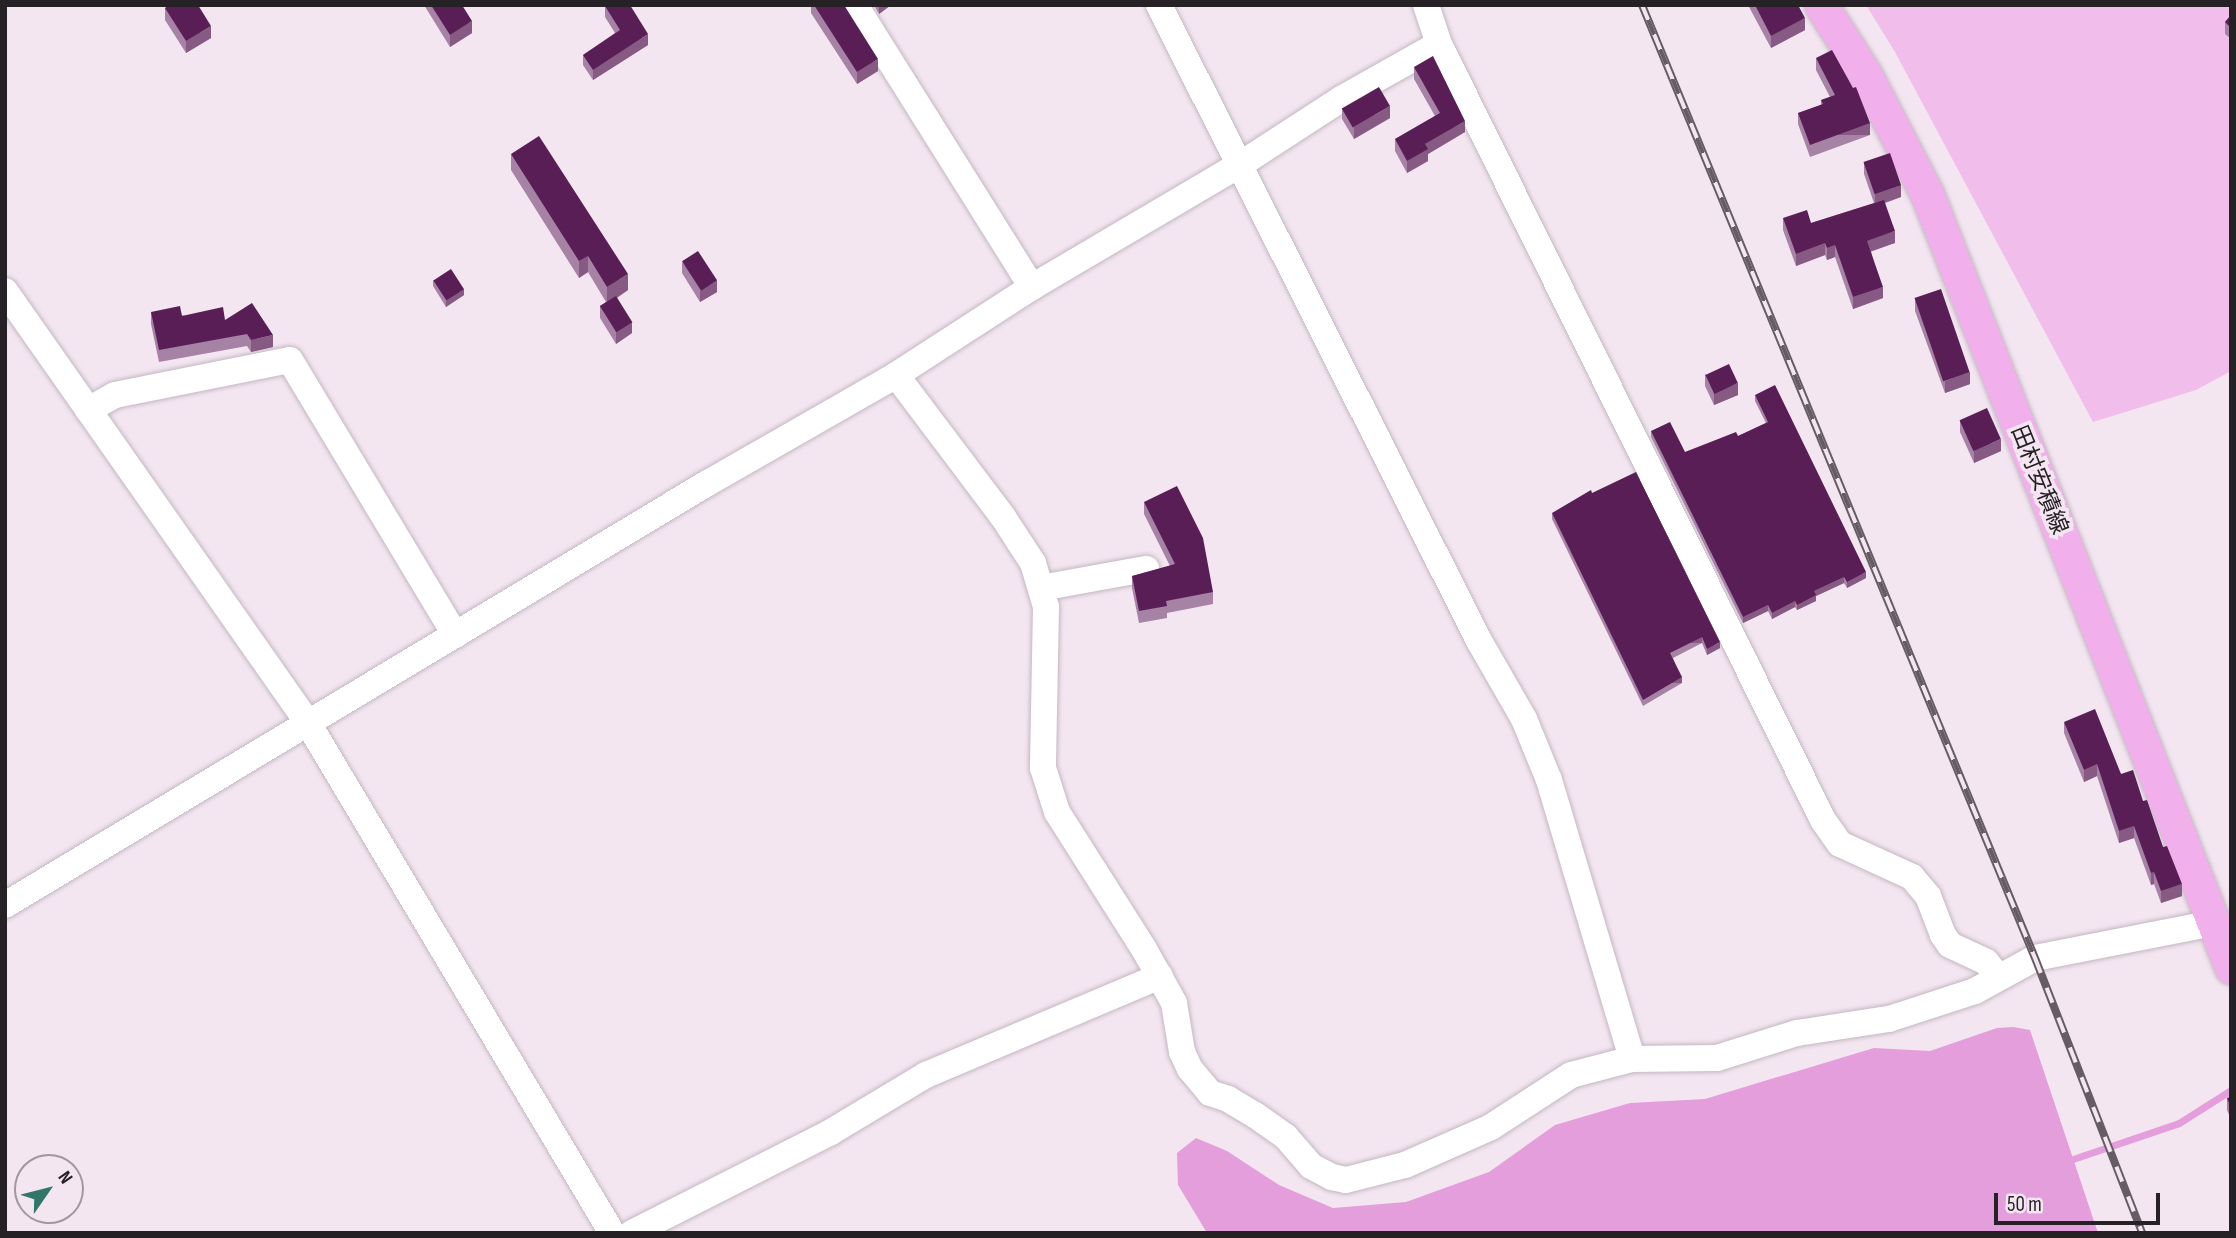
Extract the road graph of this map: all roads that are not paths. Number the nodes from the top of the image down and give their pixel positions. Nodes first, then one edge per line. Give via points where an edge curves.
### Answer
1 (855, 5) edge
2 (1159, 5) edge
3 (1426, 5) edge
4 (1821, 5) edge
5 (1439, 44) junction
6 (1241, 164) junction
7 (1032, 287) junction
8 (5, 291) edge
9 (896, 374) junction
10 (88, 410) junction
11 (1146, 569) edge
12 (1041, 587) junction
13 (455, 635) junction
14 (308, 723) junction
15 (5, 905) edge
16 (2214, 923) junction
17 (2231, 967) edge
18 (1160, 976) junction
19 (1998, 976) junction
20 (1632, 1059) junction
21 (612, 1233) edge
22 (632, 1233) edge

1 - 7 street
2 - 6 street
3 - 5 street
4 - 16 main road, 田村安積線 via 1866,76 1927,194
5 - 6 street via 1341,99
5 - 19 street via 1823,820 1840,844 1912,877 1924,890 1950,945 1986,962
6 - 7 street
6 - 20 street via 1478,639 1524,719 1549,780
7 - 9 street
8 - 10 street
9 - 12 street via 1003,517 1033,563
9 - 13 street
10 - 13 street via 115,396 290,360
10 - 14 street
11 - 12 street
12 - 18 street via 1046,607 1043,768 1057,812
13 - 14 street
14 - 15 street
14 - 21 street
16 - 17 main road, 田村安積線
16 - 19 street via 2035,958
18 - 20 street via 1174,1003 1182,1052 1197,1079 1210,1093 1228,1099 1286,1137 1311,1166 1346,1180 1405,1164 1491,1128 1571,1075
18 - 22 street via 926,1075 831,1132
19 - 20 street via 1975,991 1889,1019 1797,1033 1717,1058

